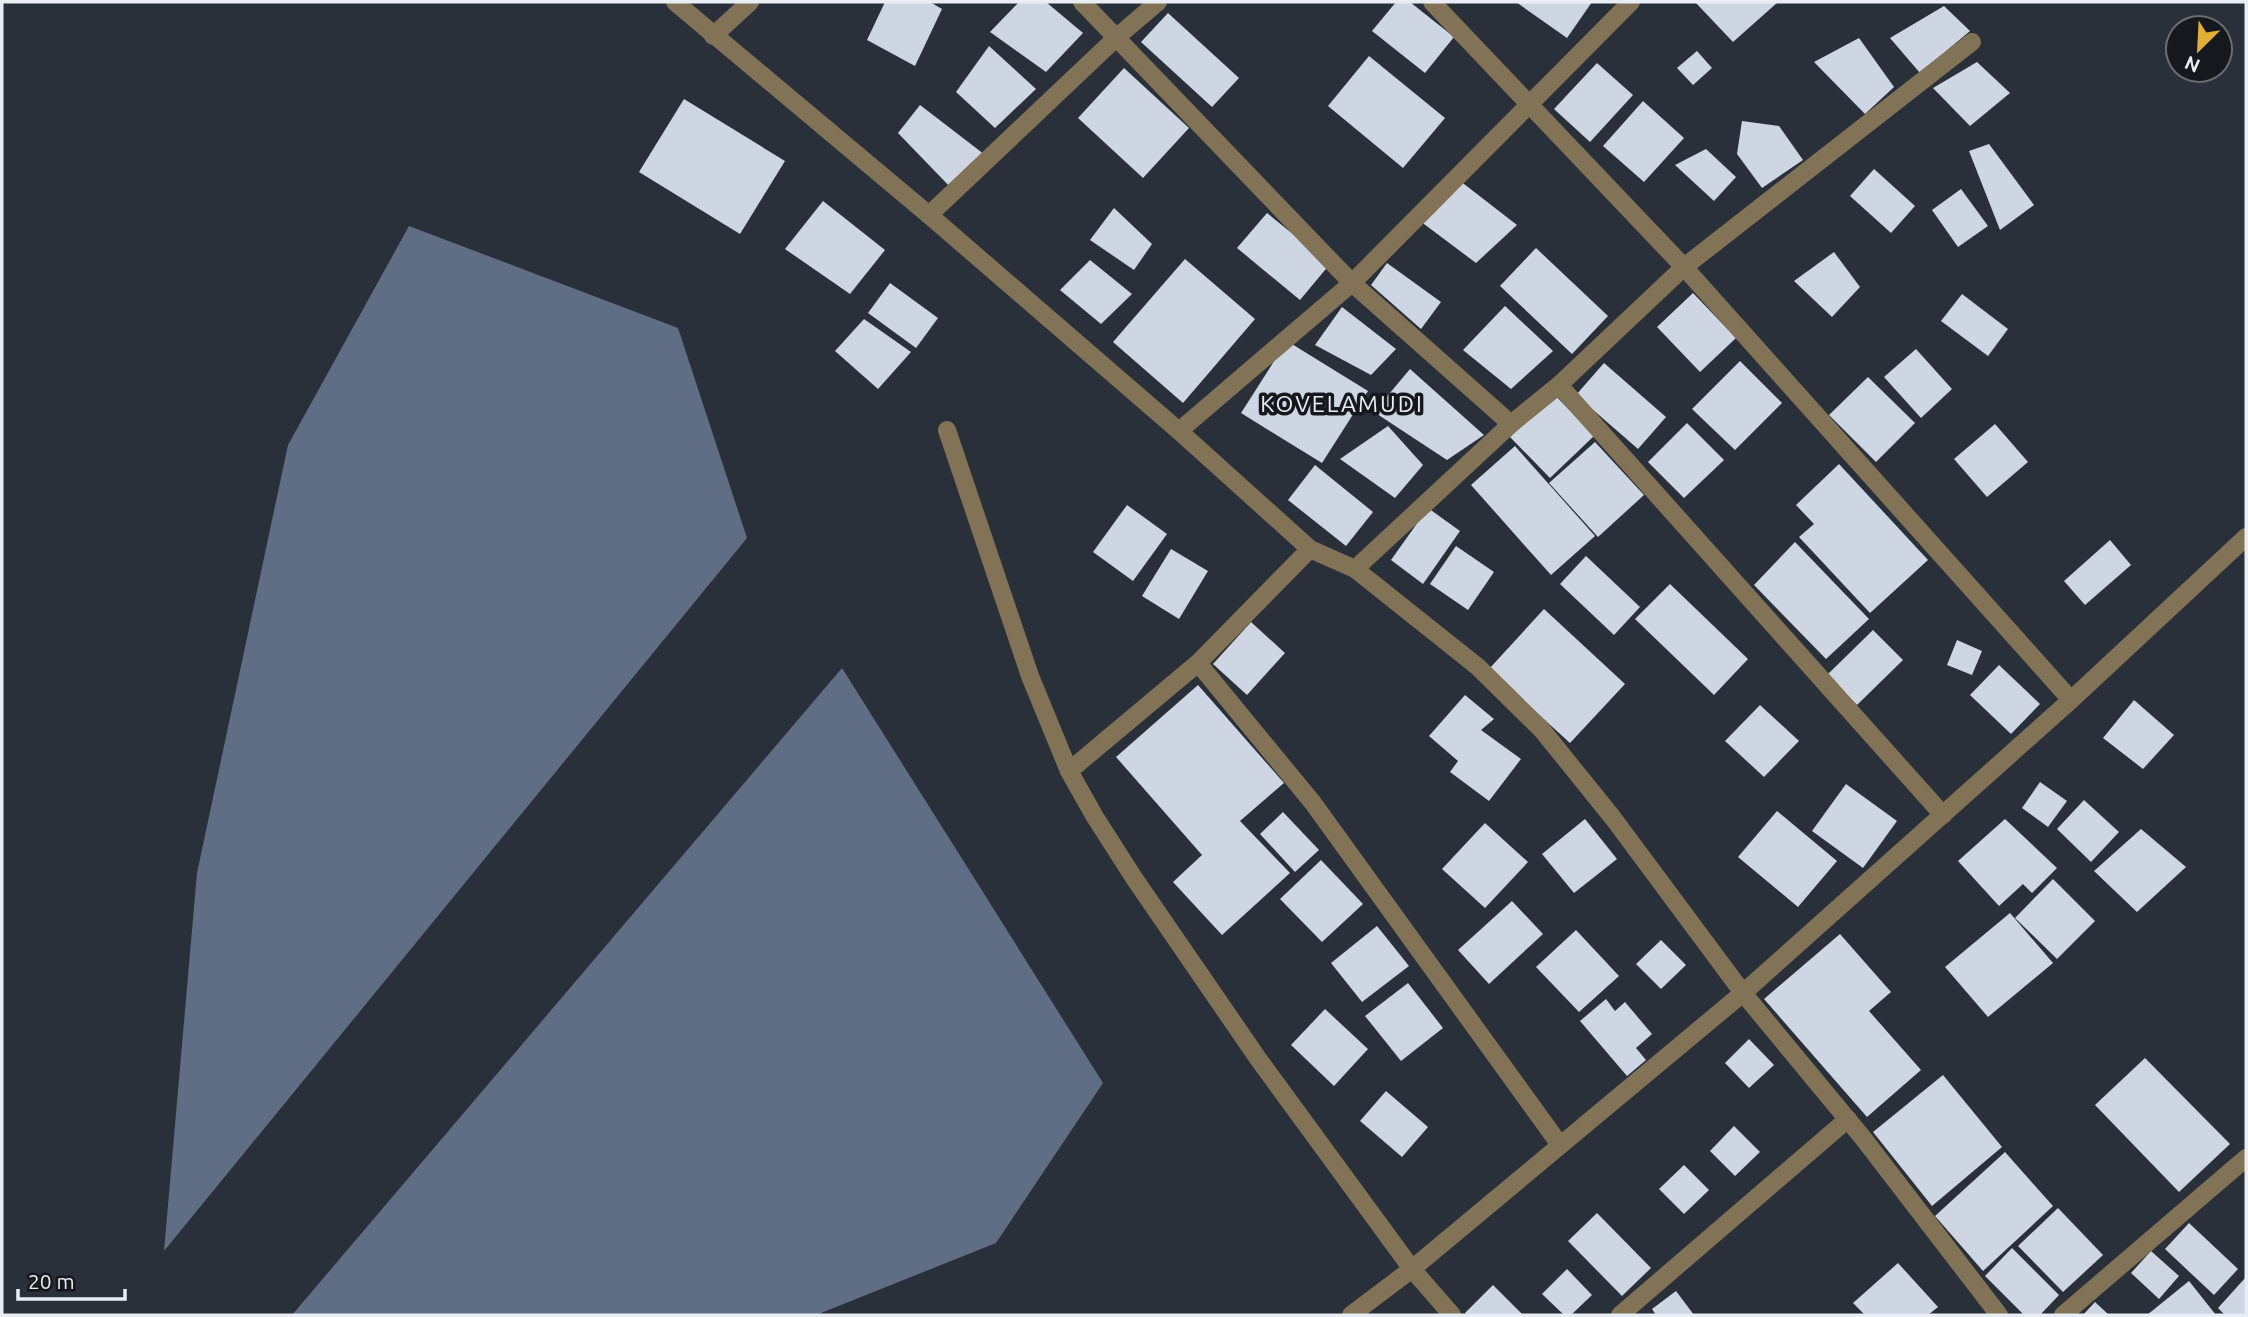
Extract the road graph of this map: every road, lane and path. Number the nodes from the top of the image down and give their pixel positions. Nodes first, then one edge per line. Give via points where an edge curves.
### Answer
1 (675, 2) edge
2 (750, 2) edge
3 (1082, 2) edge
4 (1158, 2) edge
5 (1432, 2) edge
6 (1631, 2) edge
7 (713, 36) junction
8 (1116, 37) junction
9 (1972, 42) dead end
10 (1529, 102) junction
11 (929, 215) junction
12 (1684, 267) junction
13 (1352, 283) junction
14 (1559, 385) junction
15 (1511, 424) junction
16 (947, 430) dead end
17 (1179, 431) junction
18 (2246, 537) edge
19 (1310, 549) junction
20 (1355, 569) junction
21 (1198, 663) junction
22 (2071, 700) junction
23 (1069, 771) junction
24 (1943, 815) junction
25 (1743, 993) junction
26 (1848, 1119) junction
27 (1560, 1145) junction
28 (2246, 1158) edge
29 (1412, 1269) junction
30 (1351, 1315) edge
31 (1452, 1315) edge
32 (1620, 1315) edge
33 (1999, 1315) edge
34 (2063, 1315) edge

1 - 7 street
2 - 7 street
3 - 8 street
4 - 8 street
5 - 10 street
6 - 10 street
7 - 11 street
8 - 11 street
8 - 13 street
9 - 12 street
10 - 12 street
10 - 13 street
11 - 17 street
12 - 14 street
12 - 22 street
13 - 15 street
13 - 17 street
14 - 15 street
14 - 24 street
15 - 20 street
16 - 23 street via 1030,676
17 - 19 street
18 - 22 street
19 - 20 street
19 - 21 street
20 - 25 street via 1478,667 1542,730
21 - 23 street
21 - 27 street via 1313,803
22 - 24 street
23 - 29 street via 1157,912
24 - 25 street
25 - 26 street
25 - 27 street
26 - 32 street
26 - 33 street
27 - 29 street
28 - 34 street
29 - 30 street
29 - 31 street

